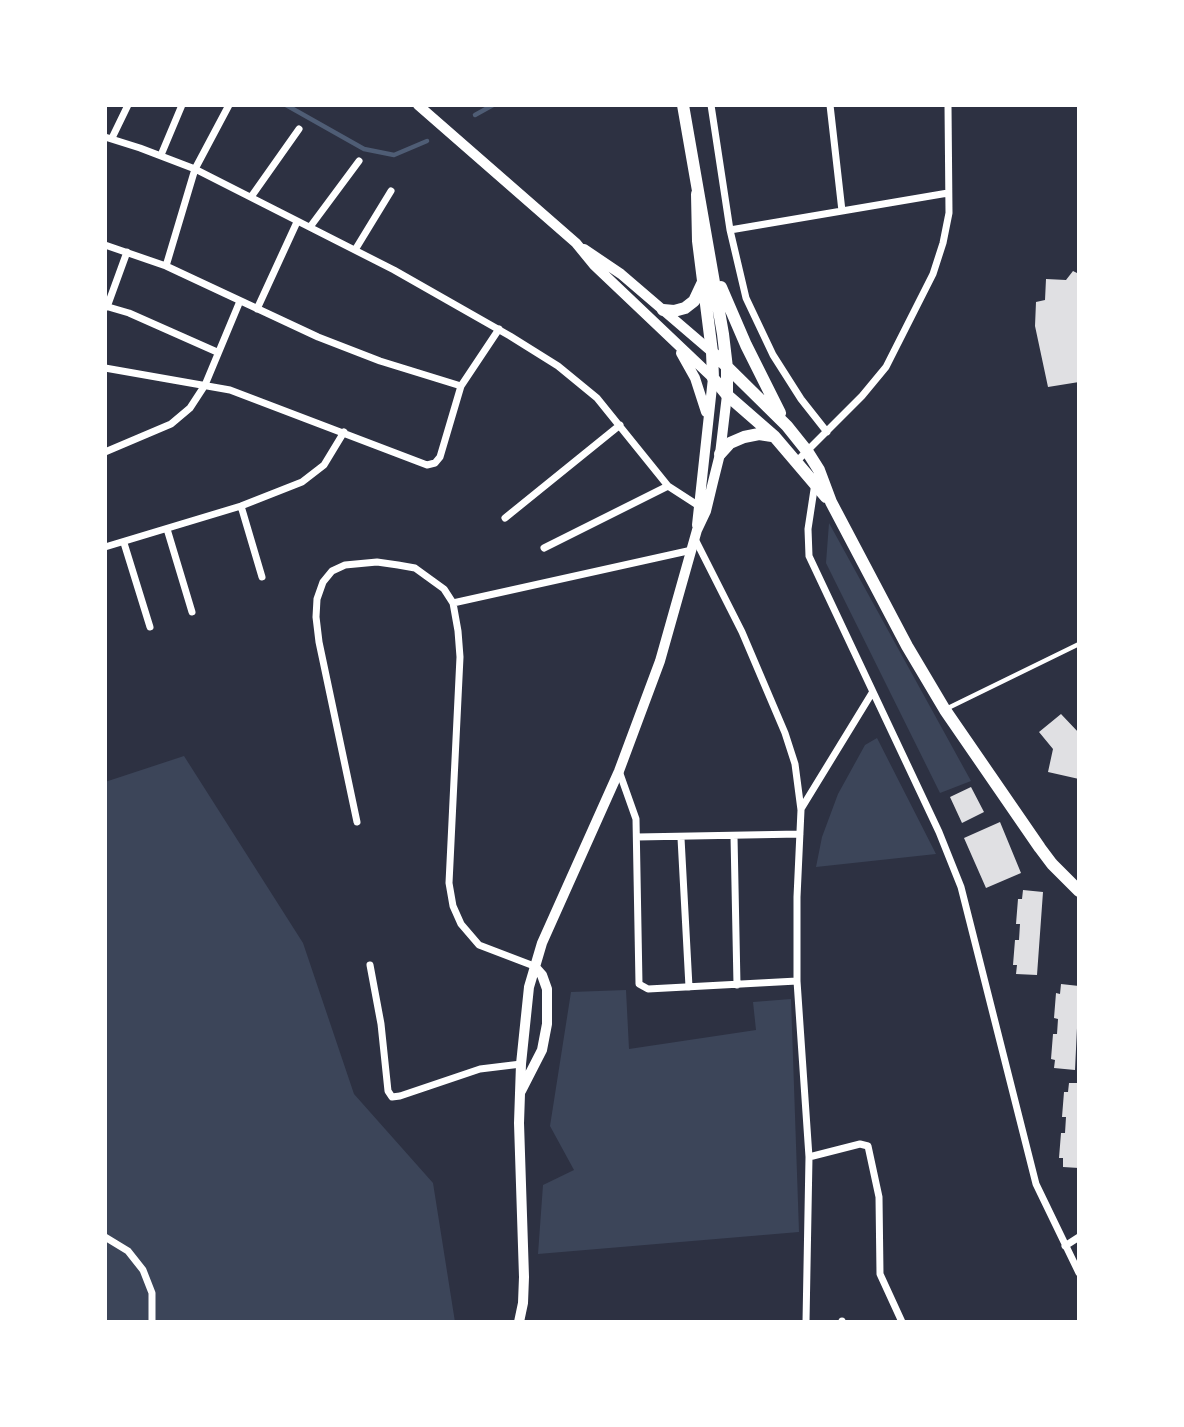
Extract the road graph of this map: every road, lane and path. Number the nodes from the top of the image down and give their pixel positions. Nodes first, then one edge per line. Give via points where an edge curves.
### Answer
1 (128, 105) edge
2 (181, 105) edge
3 (229, 105) edge
4 (418, 105) edge
5 (683, 105) edge
6 (711, 105) edge
7 (830, 105) edge
8 (948, 105) edge
9 (299, 130) dead end
10 (109, 137) edge
11 (161, 155) junction
12 (359, 161) dead end
13 (195, 169) junction
14 (391, 191) dead end
15 (948, 193) junction
16 (697, 194) junction
17 (251, 197) junction
18 (842, 211) junction
19 (297, 222) junction
20 (310, 227) junction
21 (730, 230) junction
22 (576, 243) junction
23 (105, 245) edge
24 (355, 250) junction
25 (127, 252) junction
26 (711, 262) junction
27 (166, 266) junction
28 (703, 281) junction
29 (240, 301) junction
30 (106, 307) edge
31 (257, 309) junction
32 (663, 310) junction
33 (499, 329) junction
34 (672, 338) junction
35 (217, 352) junction
36 (712, 352) junction
37 (105, 368) edge
38 (727, 368) junction
39 (713, 378) junction
40 (205, 385) junction
41 (461, 386) junction
42 (727, 395) junction
43 (709, 421) junction
44 (620, 425) junction
45 (787, 426) junction
46 (344, 432) junction
47 (827, 432) junction
48 (774, 436) junction
49 (807, 451) junction
50 (105, 452) edge
51 (720, 454) junction
52 (796, 462) junction
53 (819, 470) junction
54 (814, 485) junction
55 (668, 486) junction
56 (831, 502) junction
57 (241, 506) junction
58 (702, 508) junction
59 (505, 518) dead end
60 (167, 529) junction
61 (695, 539) junction
62 (124, 543) junction
63 (105, 547) edge
64 (544, 548) dead end
65 (262, 577) dead end
66 (453, 603) junction
67 (192, 612) dead end
68 (150, 627) dead end
69 (1079, 644) edge
70 (872, 693) junction
71 (945, 710) junction
72 (619, 771) junction
73 (801, 810) junction
74 (357, 822) dead end
75 (800, 834) junction
76 (734, 836) junction
77 (637, 837) junction
78 (681, 838) junction
79 (1079, 891) edge
80 (370, 965) dead end
81 (534, 966) junction
82 (797, 981) junction
83 (737, 985) junction
84 (689, 987) junction
85 (521, 1064) junction
86 (520, 1093) junction
87 (809, 1157) junction
88 (105, 1237) edge
89 (1079, 1237) edge
90 (1065, 1246) junction
91 (1079, 1273) edge
92 (152, 1322) edge
93 (519, 1322) edge
94 (806, 1322) edge
95 (902, 1322) edge

1 - 10 street
2 - 11 street
3 - 13 street
4 - 22 street
5 - 16 main road
6 - 21 street
7 - 18 street
8 - 15 street
9 - 17 street
10 - 11 street
11 - 13 street
12 - 20 street
13 - 17 street
13 - 27 street
14 - 24 street
15 - 18 street
15 - 47 street via 943,243 919,304 886,367
16 - 26 main road
16 - 28 main road
17 - 19 street
18 - 21 street
19 - 20 street
19 - 31 street
20 - 24 street
21 - 47 street via 746,298 760,330 801,399
22 - 32 street
22 - 34 street
23 - 25 street
24 - 33 street
25 - 27 street
25 - 30 street
26 - 38 main road
26 - 45 main road
27 - 29 street
28 - 32 main road via 700,292 685,308
28 - 36 main road
29 - 31 street
29 - 35 street
30 - 35 street
31 - 41 street via 380,361
32 - 36 street
33 - 41 street
33 - 44 street via 558,366 597,398
34 - 39 street
34 - 43 street via 695,378
35 - 40 street
36 - 38 main road
36 - 39 main road
37 - 40 street
38 - 42 main road
38 - 45 main road
39 - 42 main road
39 - 43 street
40 - 46 street
40 - 50 street via 190,408 171,424
41 - 46 street via 443,451 435,463 428,465
42 - 48 main road
42 - 51 street
43 - 58 street
44 - 55 street
44 - 59 street
45 - 49 main road
46 - 57 street via 314,474
47 - 49 street
48 - 51 main road via 744,436
48 - 52 main road
49 - 52 street
49 - 53 main road
51 - 58 street
52 - 54 main road
53 - 54 street
53 - 56 main road
54 - 56 main road
54 - 70 street via 809,556
55 - 58 street
55 - 64 street
56 - 71 main road
57 - 60 street
57 - 65 street
58 - 61 street
60 - 62 street
60 - 67 street
61 - 66 street
61 - 72 street via 660,661
61 - 73 street via 785,733
62 - 63 street
62 - 68 street
66 - 74 street via 433,579 415,568 398,565 345,565 323,582 317,599 317,629
66 - 81 street via 460,657 449,883 453,906 479,945
69 - 71 lane
70 - 73 street
70 - 90 street via 961,887 1036,1184
71 - 79 main road via 1040,848
72 - 77 street via 636,819
72 - 81 street
73 - 75 street
75 - 76 street
75 - 82 street
76 - 78 street
76 - 83 street
77 - 78 street
77 - 84 street via 639,984 648,989
78 - 84 street
80 - 85 street via 392,1097 480,1069
81 - 85 street
81 - 86 street via 547,989 547,1024 542,1050
82 - 83 street
82 - 87 street
83 - 84 street
85 - 86 street
86 - 93 street via 524,1277
87 - 94 street
87 - 95 street via 868,1146 879,1197 880,1274
88 - 92 street via 128,1251 143,1270 152,1293
89 - 90 street
90 - 91 street

